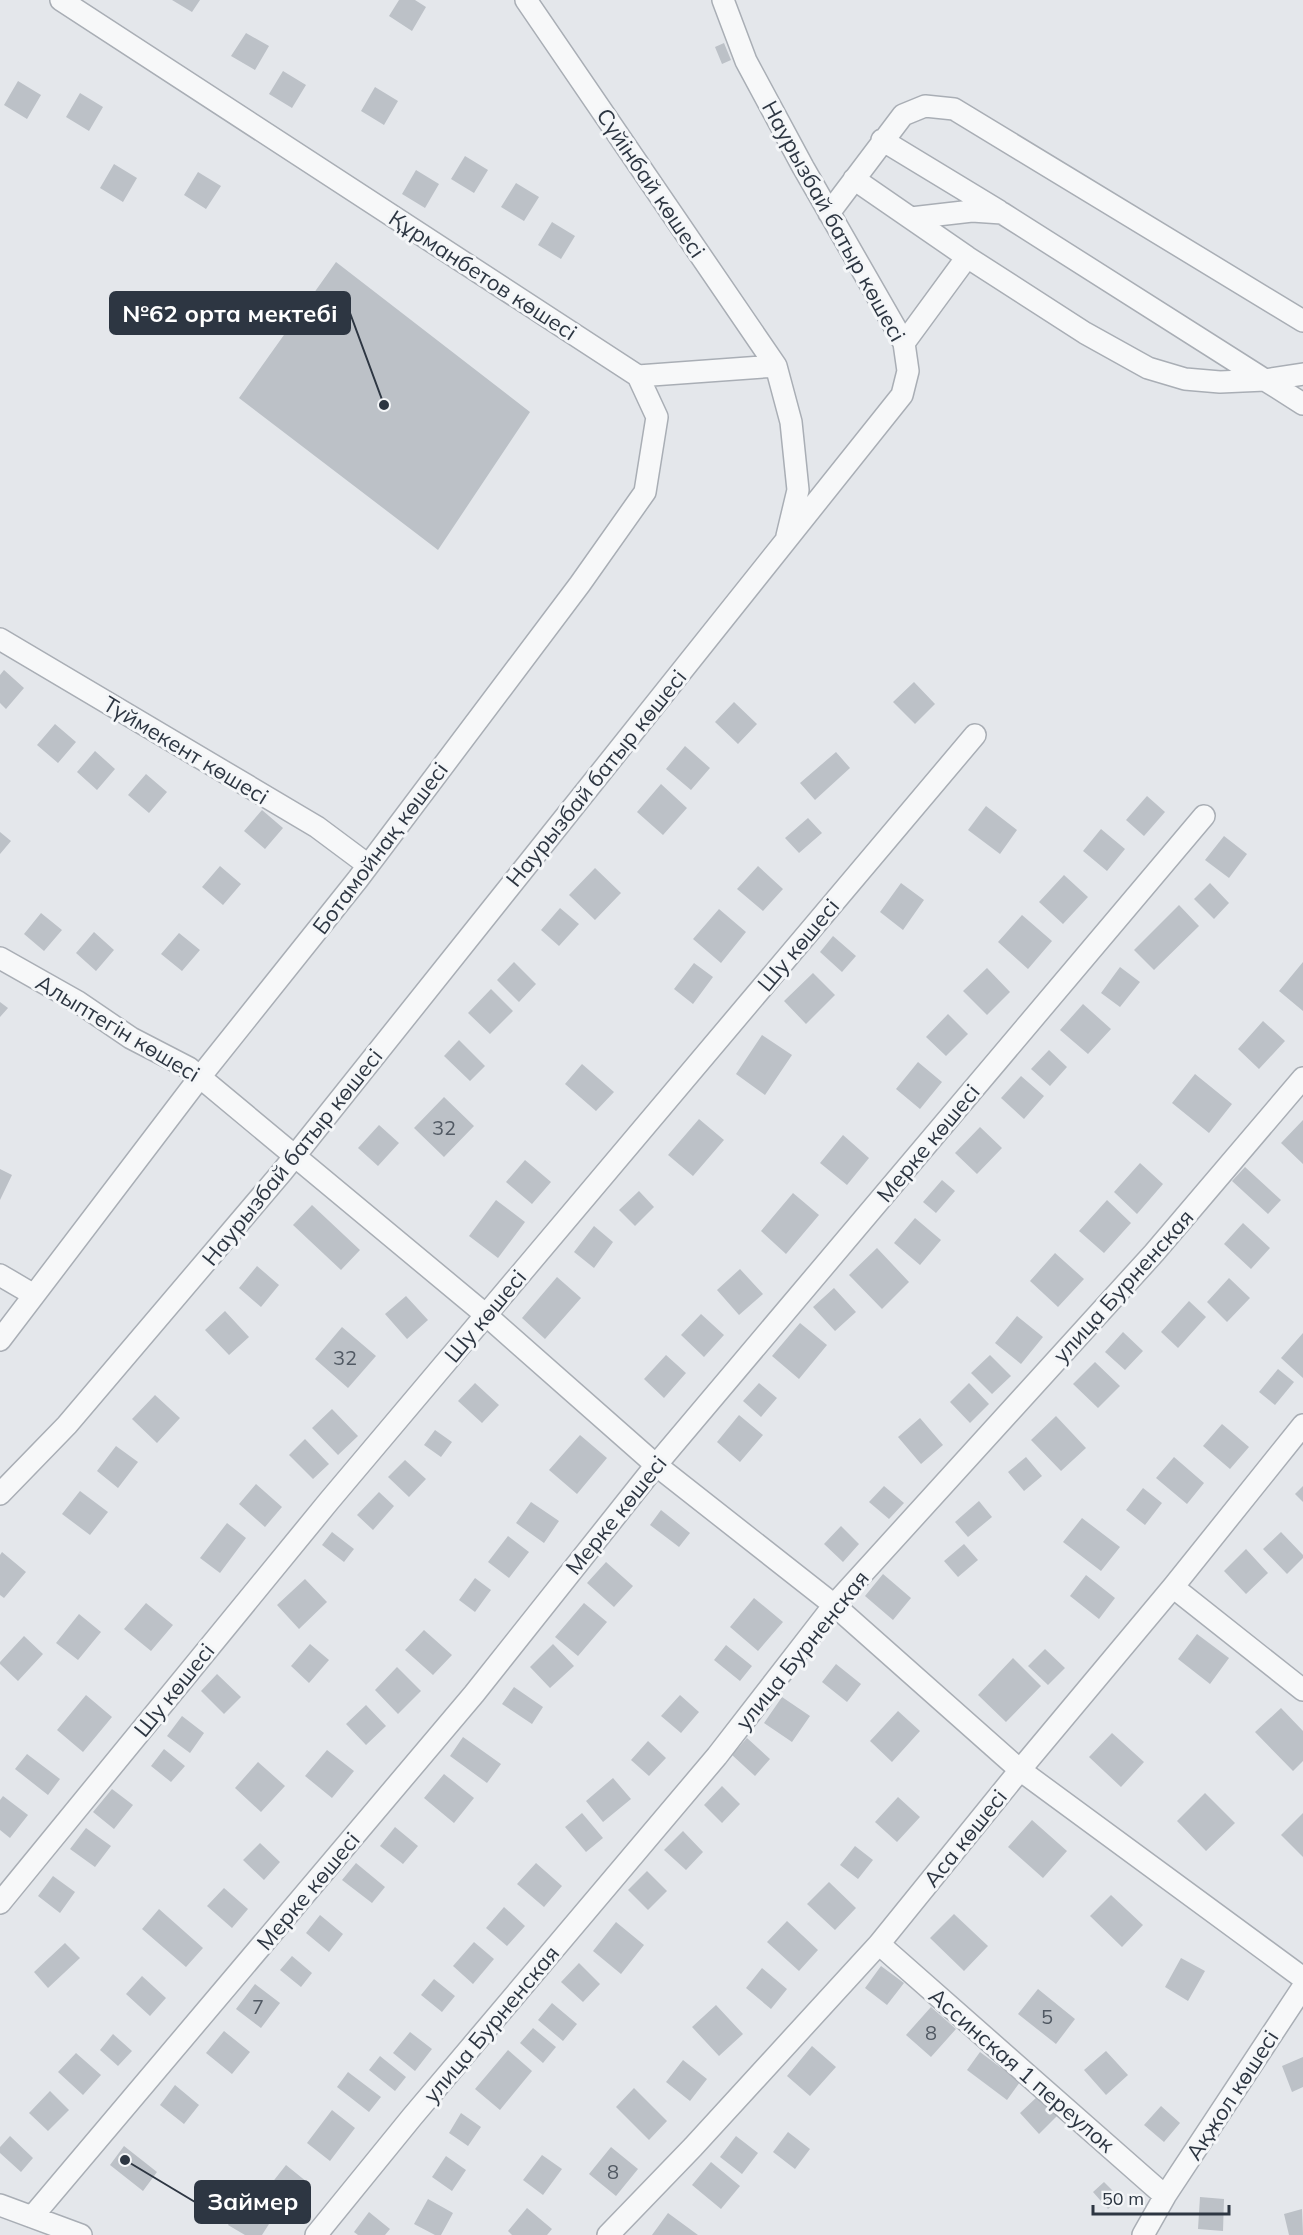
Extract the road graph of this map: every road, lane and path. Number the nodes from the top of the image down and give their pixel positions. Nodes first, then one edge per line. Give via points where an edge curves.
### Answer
1 (61, 0) edge
2 (526, 0) edge
3 (723, 0) edge
4 (882, 140) junction
5 (854, 179) junction
6 (829, 213) junction
7 (1002, 213) junction
8 (911, 218) junction
9 (967, 256) junction
10 (1303, 321) edge
11 (904, 343) junction
12 (776, 366) junction
13 (1303, 374) edge
14 (638, 376) junction
15 (1265, 380) junction
16 (1303, 404) edge
17 (785, 542) junction
18 (0, 639) edge
19 (975, 735) dead end
20 (1204, 816) dead end
21 (368, 865) junction
22 (0, 958) edge
23 (200, 1077) junction
24 (1303, 1078) edge
25 (295, 1157) junction
26 (0, 1275) edge
27 (34, 1295) junction
28 (486, 1315) junction
29 (0, 1340) edge
30 (1303, 1425) edge
31 (656, 1465) junction
32 (0, 1494) edge
33 (1173, 1587) junction
34 (834, 1605) junction
35 (1303, 1690) edge
36 (1020, 1770) junction
37 (0, 1903) edge
38 (879, 1944) junction
39 (1303, 1978) edge
40 (1303, 1987) edge
41 (1165, 2196) junction
42 (0, 2205) edge
43 (32, 2217) junction
44 (81, 2235) edge
45 (316, 2235) edge
46 (608, 2235) edge
47 (1143, 2235) edge

1 - 14 street, Құрманбетов көшесі
2 - 12 street, Сүйінбай көшесі
3 - 6 street, Наурызбай батыр көшесі via 746,61
4 - 5 street
4 - 7 street
4 - 10 street via 903,115 925,105 954,109
5 - 6 street
5 - 8 street
6 - 11 street, Наурызбай батыр көшесі
7 - 8 street via 972,211
7 - 15 street
8 - 9 street
9 - 11 street
9 - 15 street via 1085,333 1148,368 1185,379
11 - 17 street, Наурызбай батыр көшесі via 908,371 902,394
12 - 14 street
12 - 17 street via 791,422 798,490
13 - 15 street
14 - 21 street, Ботамойнақ көшесі via 657,417 645,492
15 - 16 street
17 - 25 street, Наурызбай батыр көшесі
18 - 21 street, Түймекент көшесі via 317,827
19 - 28 street, Шу көшесі
20 - 31 street, Мерке көшесі
21 - 23 street, Ботамойнақ көшесі
22 - 23 street, Алыптегін көшесі
23 - 25 street, Алыптегін көшесі
23 - 27 street, Ботамойнақ көшесі
24 - 34 street, улица Бурненская via 1154,1253
25 - 28 street, Алыптегін көшесі
25 - 32 street, Наурызбай батыр көшесі via 67,1425
26 - 27 street
27 - 29 street, Ботамойнақ көшесі
28 - 31 street, Алыптегін көшесі
28 - 37 street, Шу көшесі
30 - 33 street, Аса көшесі
31 - 34 street, Алыптегін көшесі
31 - 43 street, Мерке көшесі via 474,1694
33 - 35 street
33 - 36 street, Аса көшесі
34 - 36 street, Алыптегін көшесі
34 - 45 street, улица Бурненская via 717,1756
36 - 38 street, Аса көшесі
36 - 39 street, Алыптегін көшесі
38 - 41 street, Ассинская 1 переулок
38 - 46 street, Аса көшесі
40 - 41 street, Ақжол көшесі
41 - 47 street, Ақжол көшесі
42 - 43 street
43 - 44 street

